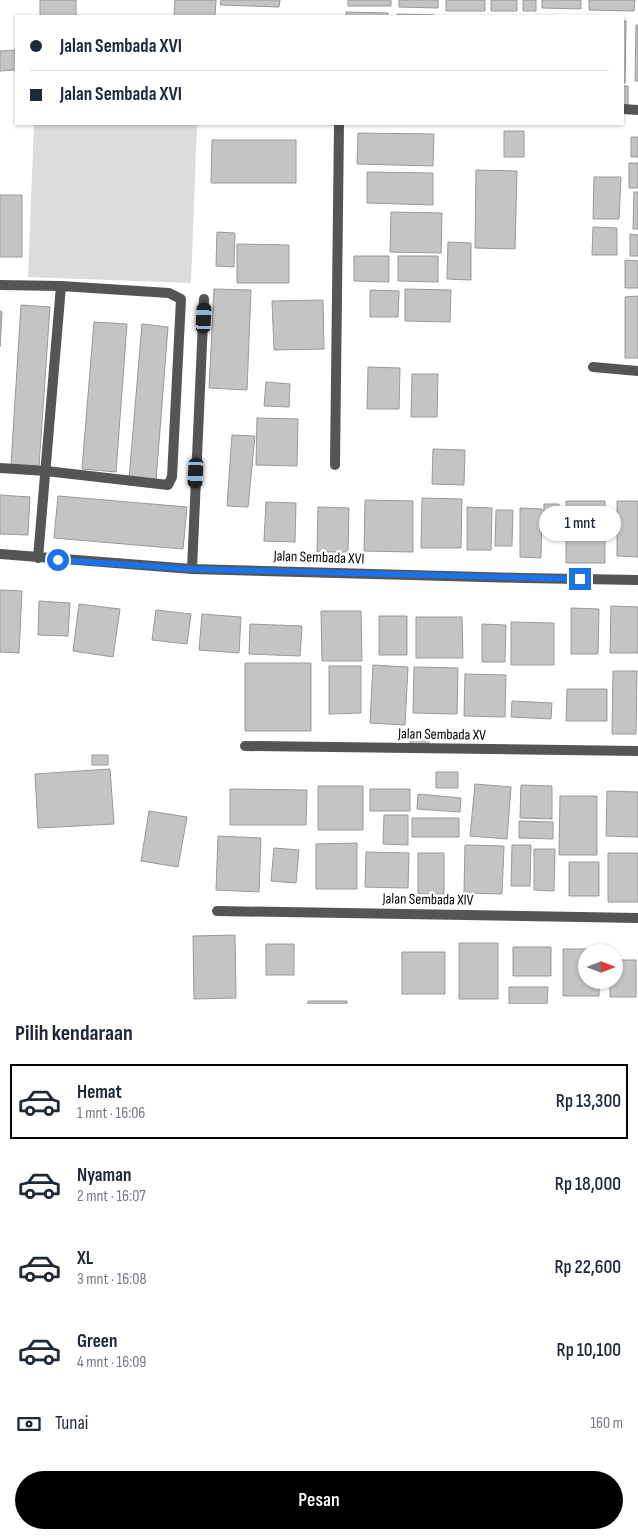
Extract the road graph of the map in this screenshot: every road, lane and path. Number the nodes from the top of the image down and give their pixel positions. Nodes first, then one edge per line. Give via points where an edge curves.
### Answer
1 (624, 109) edge
2 (638, 110) edge
3 (339, 125) edge
4 (0, 285) edge
5 (61, 286) junction
6 (204, 299) dead end
7 (593, 366) dead end
8 (638, 371) edge
9 (335, 465) dead end
10 (0, 468) edge
11 (46, 471) junction
12 (0, 554) edge
13 (38, 558) junction
14 (192, 569) junction
15 (638, 580) edge
16 (246, 746) dead end
17 (638, 751) edge
18 (218, 910) dead end
19 (638, 918) edge

1 - 2 street
3 - 9 street
4 - 5 street
5 - 11 street
5 - 11 street via 169,293 181,299 172,477 168,485
6 - 14 street
7 - 8 street
10 - 11 street
11 - 13 street
12 - 13 street, Jalan Sembada XVI
13 - 14 street, Jalan Sembada XVI
14 - 15 street, Jalan Sembada XVI
16 - 17 street, Jalan Sembada XV
18 - 19 street, Jalan Sembada XIV

